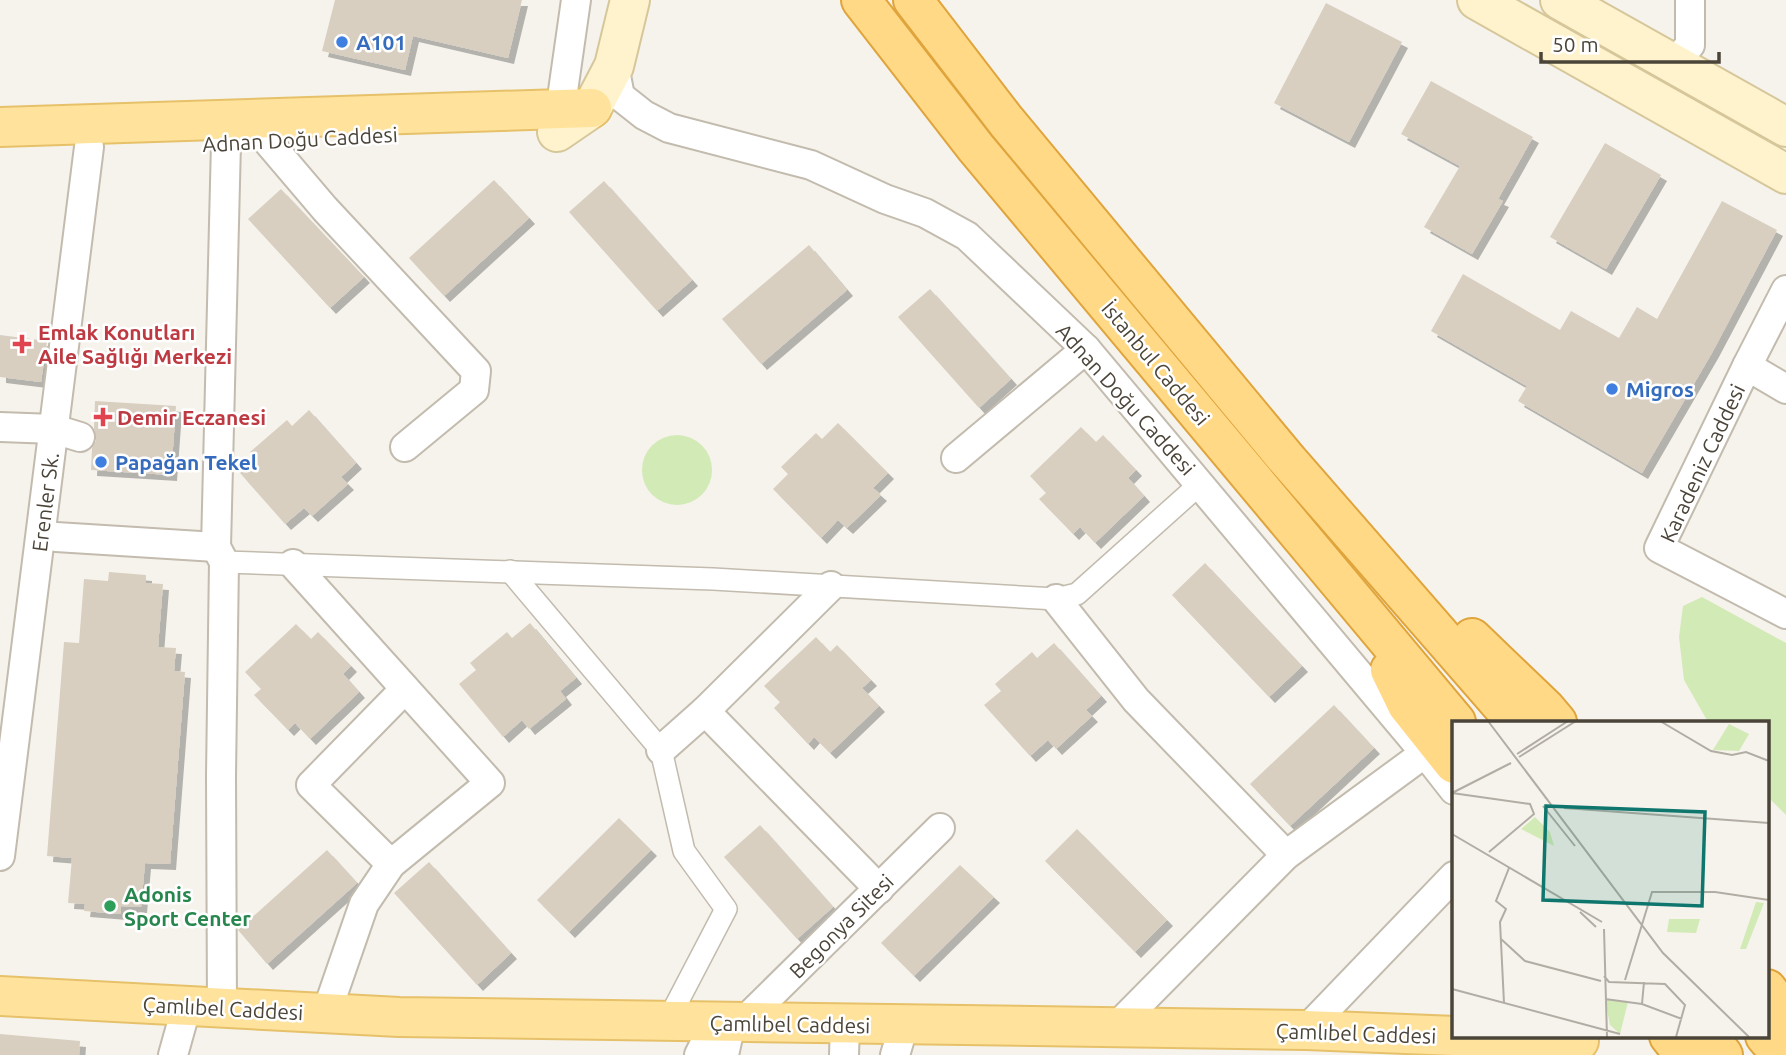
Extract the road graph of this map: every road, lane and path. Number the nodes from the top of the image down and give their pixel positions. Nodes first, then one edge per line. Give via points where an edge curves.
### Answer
1 (576, 0) edge
2 (629, 0) edge
3 (861, 0) edge
4 (913, 0) edge
5 (1477, 0) edge
6 (1560, 0) edge
7 (1690, 0) edge
8 (1673, 64) junction
9 (614, 66) junction
10 (570, 116) junction
11 (0, 127) edge
12 (1786, 127) edge
13 (268, 142) junction
14 (226, 143) junction
15 (89, 147) junction
16 (0, 150) edge
17 (1786, 174) edge
18 (1786, 290) edge
19 (1086, 348) junction
20 (1746, 366) junction
21 (1786, 389) edge
22 (0, 427) edge
23 (67, 433) junction
24 (405, 447) dead end
25 (956, 458) dead end
26 (1200, 483) junction
27 (55, 537) dead end
28 (220, 555) junction
29 (293, 564) junction
30 (510, 571) junction
31 (831, 586) junction
32 (1407, 597) junction
33 (1056, 599) junction
34 (1786, 614) edge
35 (1382, 634) junction
36 (405, 689) junction
37 (705, 711) junction
38 (1454, 721) edge
39 (1514, 721) edge
40 (1555, 721) edge
41 (661, 750) junction
42 (1439, 758) edge
43 (1452, 786) edge
44 (940, 828) dead end
45 (1286, 855) junction
46 (0, 856) edge
47 (391, 864) junction
48 (1452, 878) edge
49 (879, 889) junction
50 (1768, 990) edge
51 (0, 996) edge
52 (204, 1007) junction
53 (1786, 1013) edge
54 (326, 1014) junction
55 (667, 1022) junction
56 (1115, 1028) junction
57 (1306, 1030) junction
58 (722, 1036) edge
59 (1452, 1037) edge
60 (1465, 1038) edge
61 (1670, 1038) edge
62 (1710, 1038) edge
63 (1767, 1038) edge
64 (844, 1040) edge
65 (899, 1040) edge
66 (1585, 1044) edge
67 (173, 1055) edge
68 (1684, 1055) edge
69 (1723, 1055) edge
70 (1781, 1055) edge

1 - 10 street
2 - 9 main road, Adnan Doğu Caddesi
3 - 35 highway, İstanbul Caddesi via 976,148
4 - 32 highway, İstanbul Caddesi via 1024,142
5 - 17 main road
6 - 8 main road
7 - 8 street via 1690,46
8 - 12 main road
9 - 10 main road, Adnan Doğu Caddesi
9 - 19 street, Adnan Doğu Caddesi via 620,96 669,128 811,165 925,213 967,236
10 - 11 main road, Adnan Doğu Caddesi
10 - 13 main road, Adnan Doğu Caddesi via 424,133
13 - 14 main road, Adnan Doğu Caddesi
13 - 24 street via 476,371 474,390
14 - 15 main road, Adnan Doğu Caddesi
14 - 28 street
15 - 16 main road, Adnan Doğu Caddesi
15 - 23 street, Erenler Sk.
18 - 20 street, Karadeniz Caddesi
19 - 25 street
19 - 26 street, Adnan Doğu Caddesi
20 - 21 street
20 - 34 street, Karadeniz Caddesi via 1659,548
22 - 23 street
23 - 46 street, Erenler Sk.
26 - 33 street via 1077,594
26 - 42 street, Adnan Doğu Caddesi
27 - 28 street
28 - 29 street
28 - 52 street via 221,776
29 - 30 street
29 - 36 street
30 - 31 street
30 - 41 street
31 - 33 street
31 - 37 street
32 - 39 highway, İstanbul Caddesi
32 - 40 highway via 1443,610
33 - 45 street via 1136,700
35 - 38 highway, İstanbul Caddesi
35 - 42 highway via 1390,672
36 - 47 street via 311,785
36 - 47 street via 490,783
37 - 41 street
37 - 49 street
41 - 55 street via 684,851 726,909
42 - 43 street, Adnan Doğu Caddesi
42 - 45 street
44 - 49 street, Begonya Sitesi
45 - 56 street
47 - 54 street via 364,904
48 - 57 street
49 - 58 street, Begonya Sitesi
50 - 53 highway
51 - 52 main road, Çamlıbel Caddesi
52 - 54 main road, Çamlıbel Caddesi
52 - 67 street
54 - 55 main road, Çamlıbel Caddesi
55 - 58 main road, Çamlıbel Caddesi
56 - 57 main road, Çamlıbel Caddesi
56 - 65 main road, Çamlıbel Caddesi
57 - 59 main road, Çamlıbel Caddesi
58 - 64 main road, Çamlıbel Caddesi
60 - 66 main road, Çamlıbel Caddesi
61 - 68 highway
62 - 69 highway
63 - 70 highway
64 - 65 main road, Çamlıbel Caddesi

